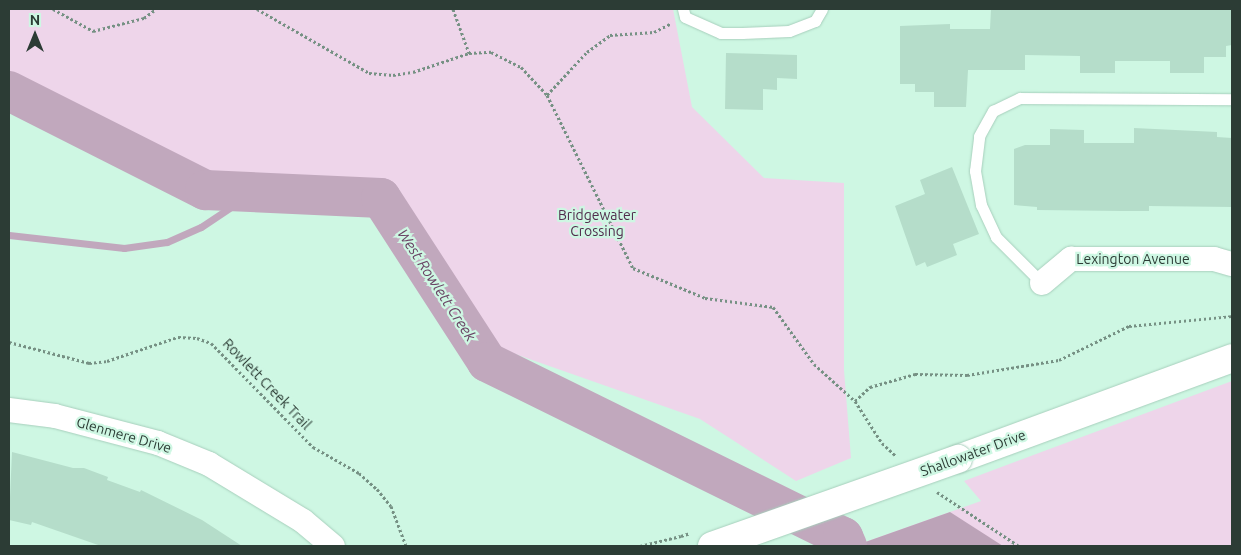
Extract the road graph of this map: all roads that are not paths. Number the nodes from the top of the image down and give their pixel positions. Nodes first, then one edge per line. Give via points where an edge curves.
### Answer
1 (822, 9) edge
2 (684, 13) edge
3 (1232, 99) edge
4 (1232, 264) edge
5 (1042, 283) joint
6 (1232, 358) edge
7 (9, 410) edge
8 (332, 546) edge
9 (712, 546) edge

1 - 2 lane via 815,22 789,32 721,33
3 - 5 lane via 1020,98 993,111 979,136 975,171 981,205 996,237
4 - 5 street, Lexington Avenue via 1214,259 1071,259
6 - 9 street, Shallowater Drive, bridge
7 - 8 street, Glenmere Drive via 55,416 175,450 209,464 303,521

